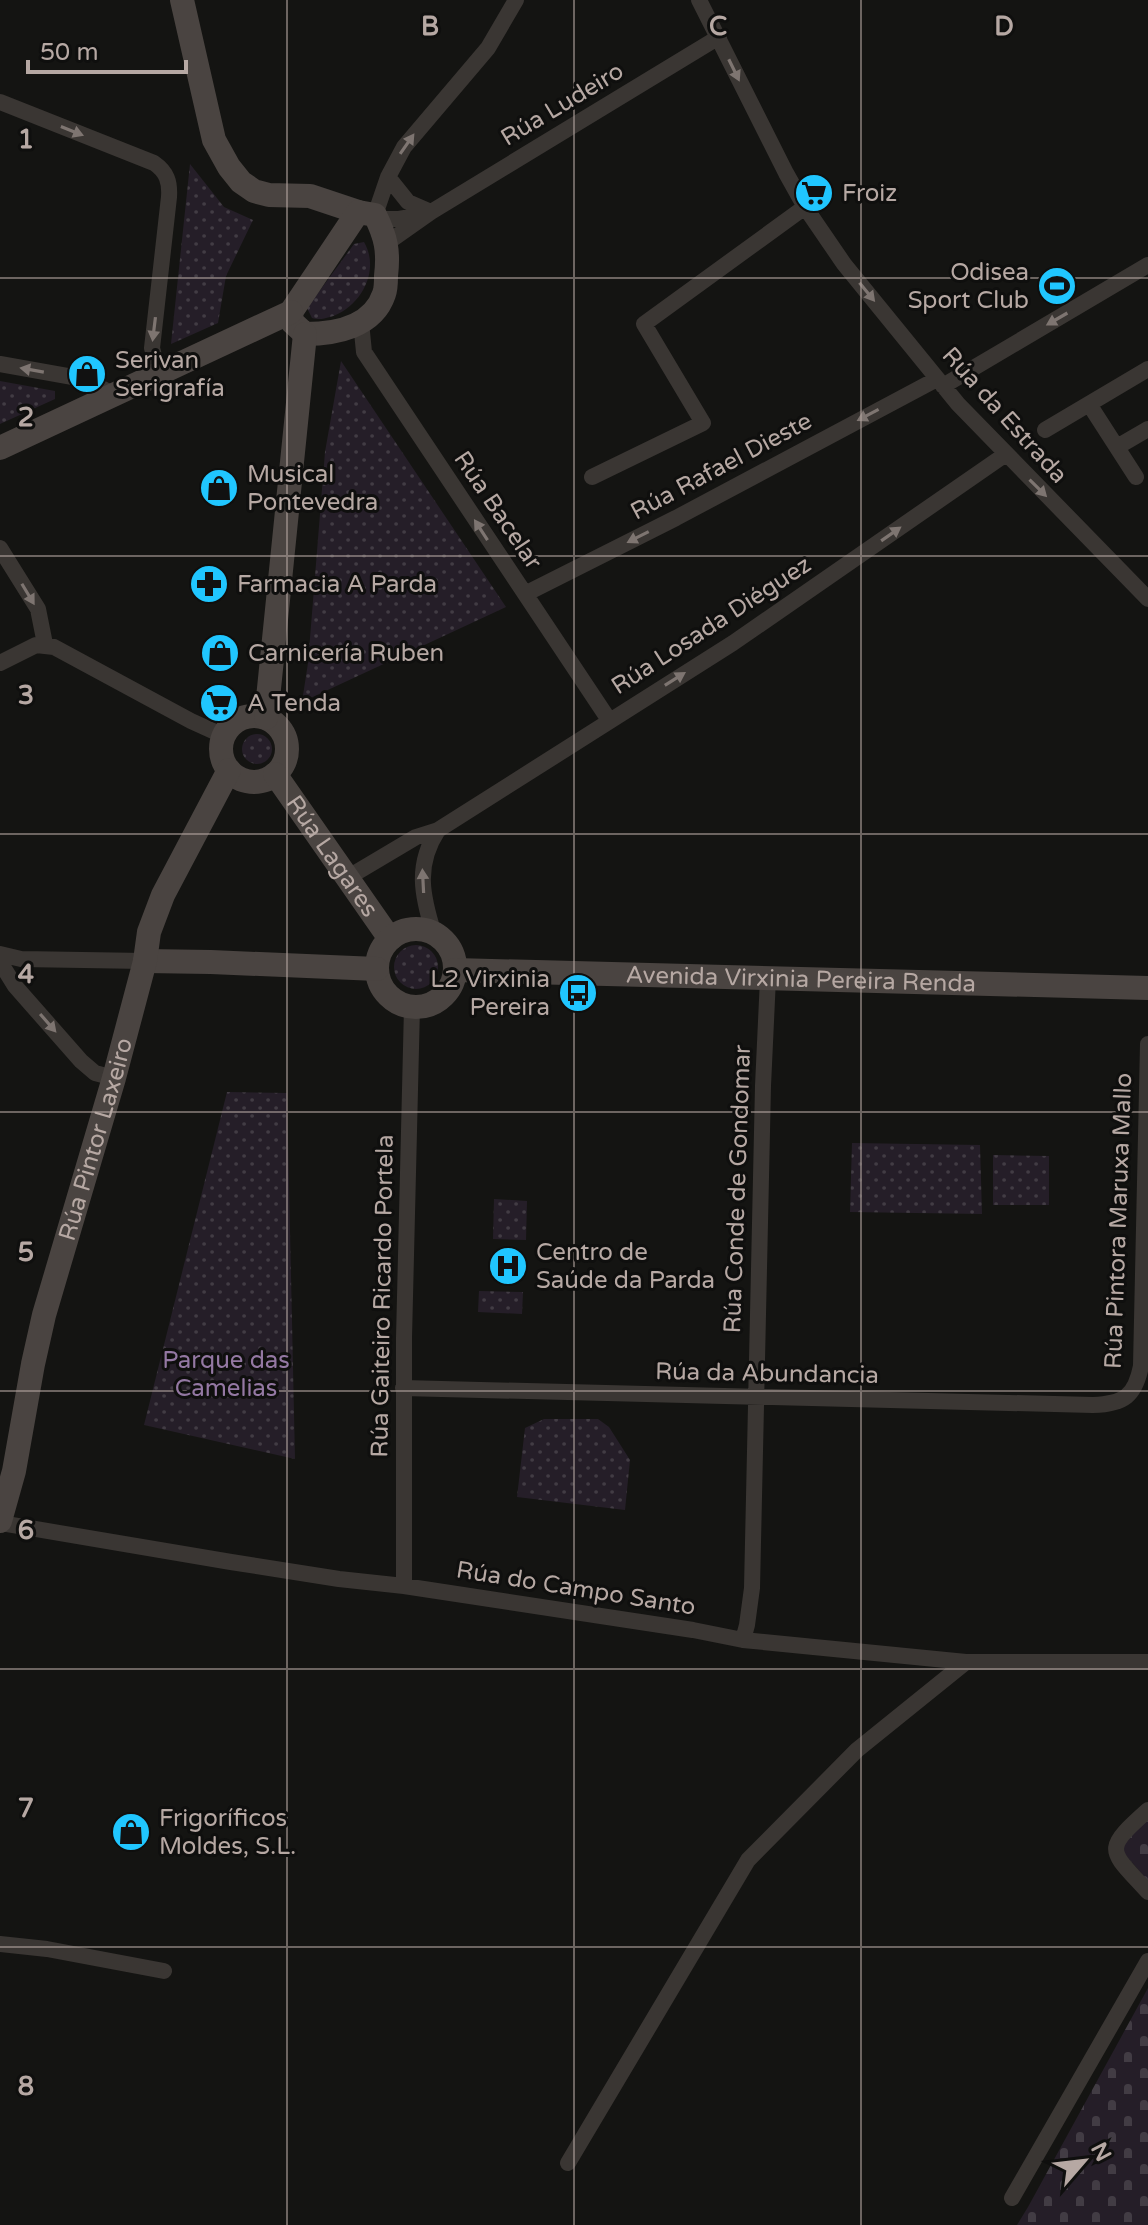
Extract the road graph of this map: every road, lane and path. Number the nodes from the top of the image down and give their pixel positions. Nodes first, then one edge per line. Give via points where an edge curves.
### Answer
1 (182, 0) edge
2 (516, 0) edge
3 (699, 0) edge
4 (719, 37) junction
5 (0, 102) edge
6 (388, 177) junction
7 (805, 207) junction
8 (431, 212) junction
9 (370, 215) junction
10 (387, 243) junction
11 (1148, 265) edge
12 (291, 312) junction
13 (361, 322) junction
14 (305, 334) junction
15 (0, 364) edge
16 (1148, 369) edge
17 (159, 375) junction
18 (940, 383) junction
19 (115, 395) junction
20 (1089, 404) junction
21 (1148, 429) edge
22 (1045, 430) dead end
23 (1117, 447) junction
24 (0, 448) edge
25 (1006, 454) junction
26 (592, 477) dead end
27 (1136, 477) dead end
28 (0, 548) edge
29 (525, 594) junction
30 (1148, 599) edge
31 (45, 644) junction
32 (0, 663) edge
33 (266, 718) junction
34 (609, 720) junction
35 (224, 736) junction
36 (229, 770) junction
37 (275, 774) junction
38 (438, 830) junction
39 (347, 878) junction
40 (434, 934) junction
41 (390, 939) junction
42 (0, 954) edge
43 (145, 961) junction
44 (0, 962) edge
45 (377, 969) junction
46 (455, 970) junction
47 (768, 978) junction
48 (1148, 988) edge
49 (412, 1007) junction
50 (1148, 1044) edge
51 (114, 1078) junction
52 (403, 1388) junction
53 (1127, 1396) joint
54 (756, 1397) junction
55 (0, 1522) edge
56 (404, 1586) junction
57 (743, 1640) junction
58 (966, 1662) junction
59 (1148, 1662) edge
60 (1148, 1810) edge
61 (1148, 1892) edge
62 (0, 1944) edge
63 (1148, 1961) edge
64 (164, 1971) dead end
65 (568, 2163) dead end
66 (1012, 2198) dead end

1 - 9 main road via 214,140 241,182 269,195 310,196
6 -> 2 street via 404,147 488,48
3 - 4 street, Rúa da Estrada
4 -> 7 street, Rúa da Estrada
4 - 8 street, Rúa Ludeiro
5 -> 17 street via 154,163 167,176 152,348
6 - 8 street via 408,202
6 - 9 street
7 -> 18 street, Rúa da Estrada
7 - 26 street via 644,324 703,423
8 - 9 street via 399,219
8 - 10 street, Rúa Ludeiro
9 - 10 main road
9 - 12 main road
10 - 13 main road via 384,294
11 -> 18 street, Rúa Rafael Dieste
12 - 14 main road via 292,322
12 - 17 main road
13 - 14 main road via 330,334
29 -> 13 street, Rúa Bacelar via 364,352
14 - 33 main road
19 -> 15 street via 84,379
16 - 20 street
17 - 19 main road
18 - 25 street, Rúa da Estrada
18 -> 29 street, Rúa Rafael Dieste
19 - 24 main road
20 - 22 street
20 - 23 street
21 - 23 street
23 - 27 street
25 -> 30 street, Rúa da Estrada
34 -> 25 street, Rúa Losada Diéguez via 733,643
28 -> 31 street via 38,609
29 - 34 street, Rúa Bacelar
31 - 32 street
31 - 35 street
33 - 35 main road via 246,717
33 - 37 main road via 281,730 287,748
34 - 38 street, Rúa Losada Diéguez
35 - 36 main road via 222,754
36 - 37 main road via 246,781
36 - 43 main road, Rúa Pintor Laxeiro via 159,904
37 - 39 main road, Rúa Lagares
38 - 39 street, Rúa Losada Diéguez via 416,837
40 -> 38 street via 423,862
39 - 41 main road, Rúa Lagares
40 - 41 main road via 412,929
40 - 46 main road via 450,949
41 - 45 main road
42 - 43 street
43 - 45 main road
43 - 51 main road, Rúa Pintor Laxeiro
44 -> 51 street via 81,1061 95,1073
45 - 49 main road via 391,999
46 - 47 main road, Avenida Virxinia Pereira Renda
46 - 49 main road via 446,994 424,1007
47 - 48 main road, Avenida Virxinia Pereira Renda
47 - 54 street, Rúa Conde de Gondomar
49 - 52 street, Rúa Gaiteiro Ricardo Portela
50 - 53 street, Rúa Pintora Maruxa Mallo via 1141,1366
51 - 55 main road, Rúa Pintor Laxeiro via 44,1315
52 - 54 street, Rúa da Abundancia
52 - 56 street, Rúa Gaiteiro Ricardo Portela
53 - 54 street, Rúa da Abundancia via 1093,1405
54 - 57 street, Rúa Conde de Gondomar via 752,1588
55 - 56 street, Rúa do Campo Santo
56 - 57 street, Rúa do Campo Santo
57 - 58 street, Rúa do Campo Santo
58 - 59 street, Rúa do Campo Santo
58 - 65 street via 857,1750 748,1860
60 - 61 street via 1122,1834 1115,1852
62 - 64 street
63 - 66 street

